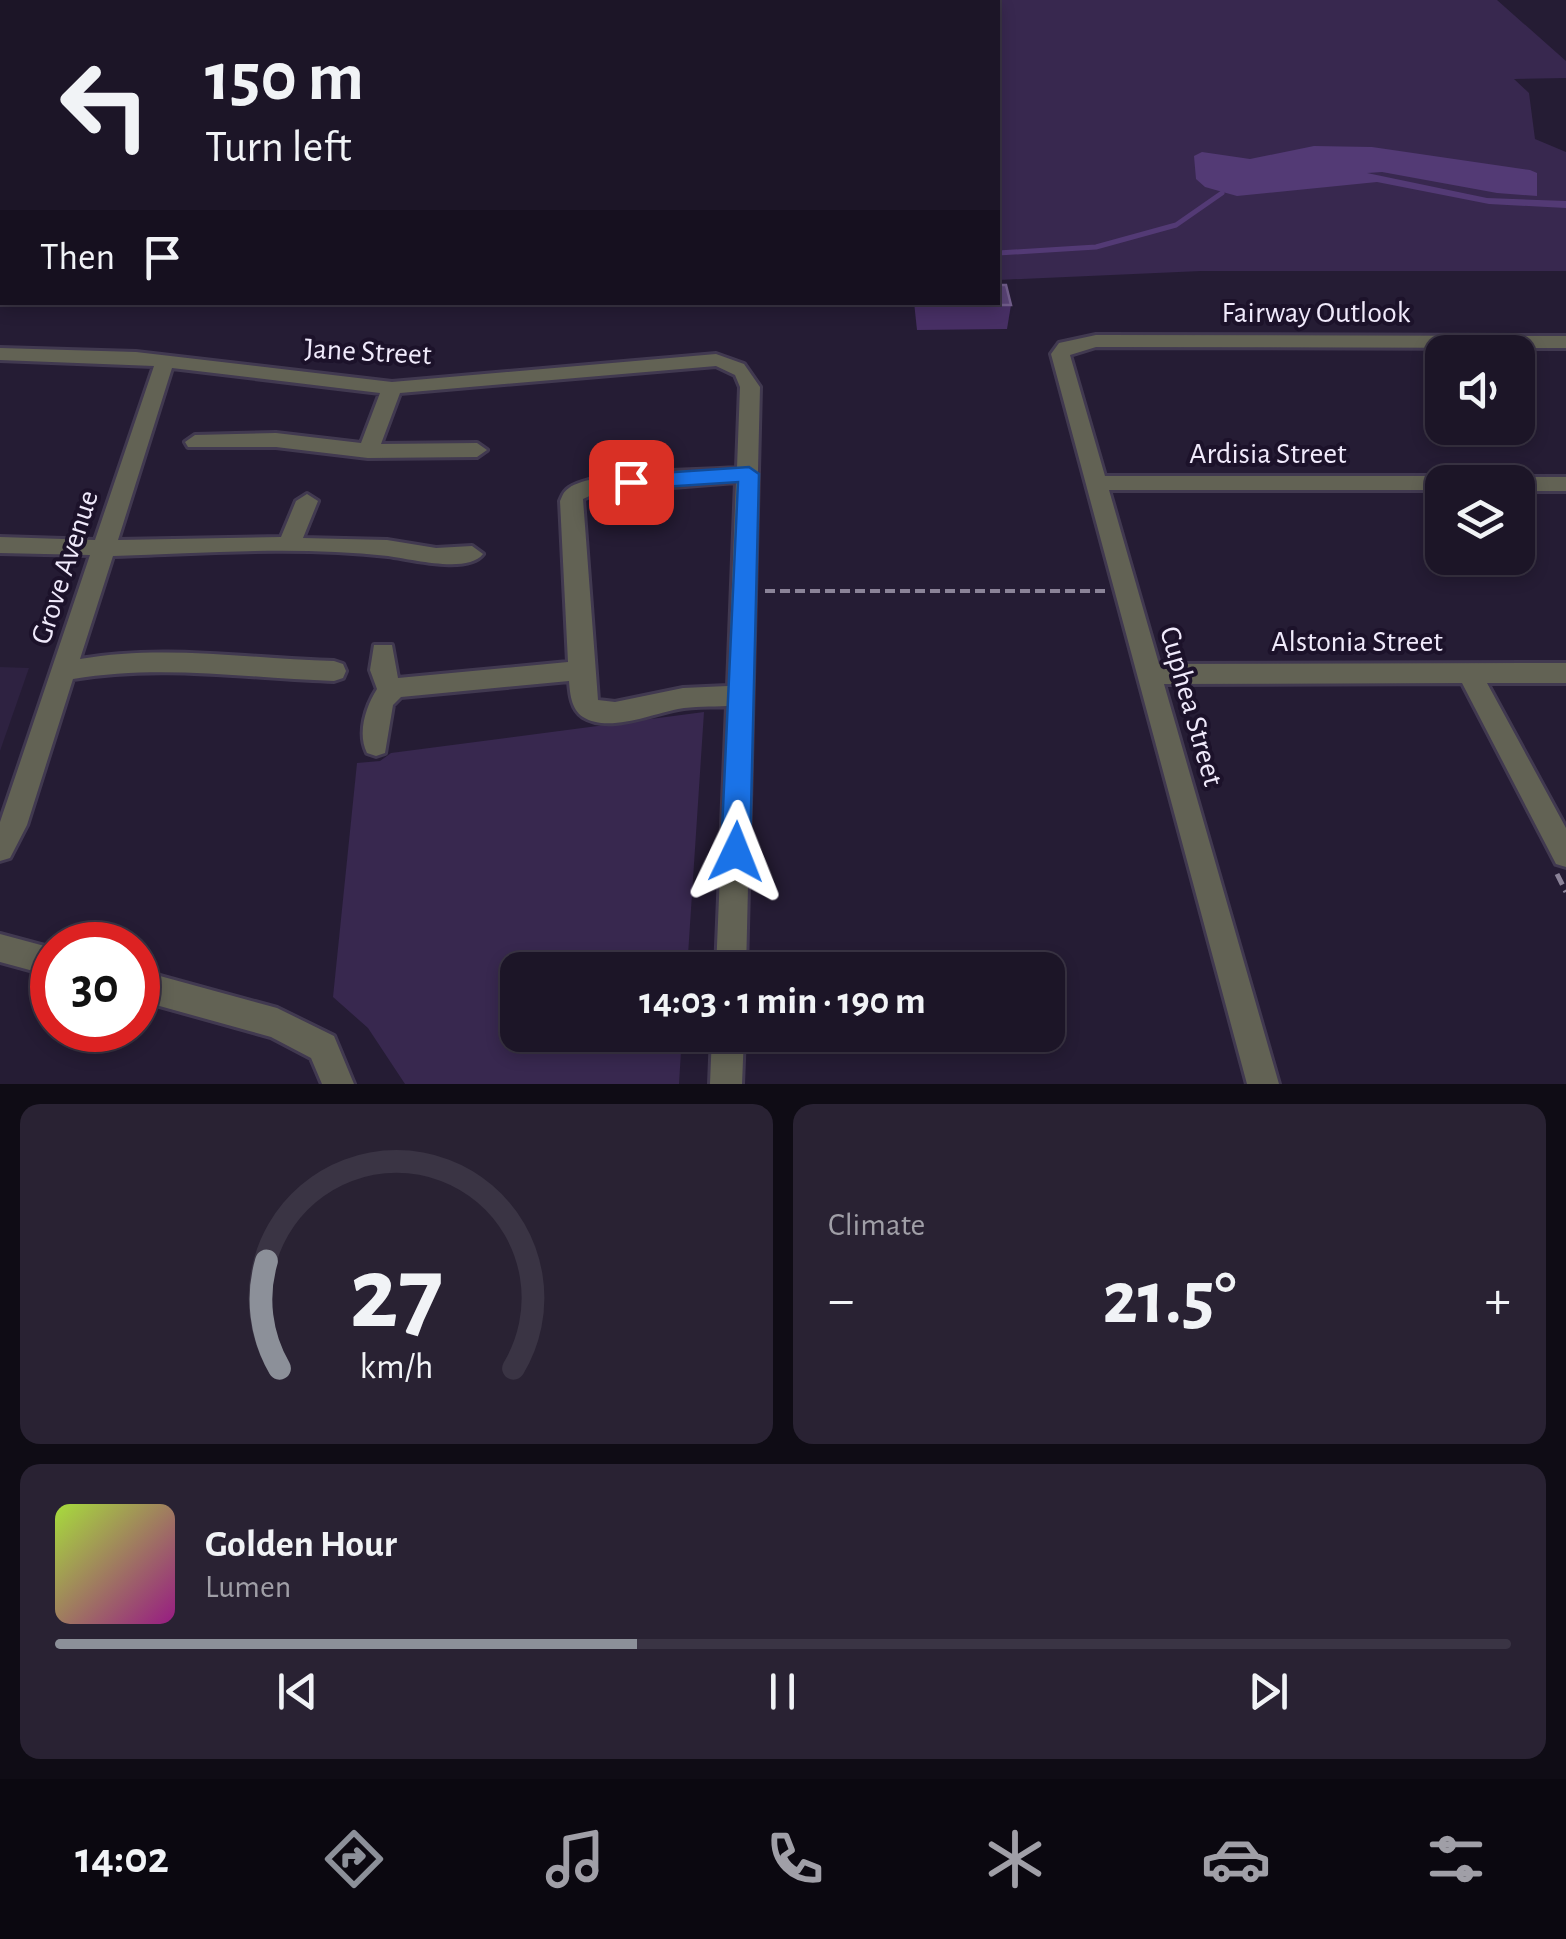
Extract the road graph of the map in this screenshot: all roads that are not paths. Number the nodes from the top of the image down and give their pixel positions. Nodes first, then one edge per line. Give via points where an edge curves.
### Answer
1 (1566, 342) edge
2 (1066, 347) joint
3 (0, 354) edge
4 (165, 361) junction
5 (392, 388) junction
6 (195, 442) dead end
7 (477, 450) dead end
8 (368, 451) junction
9 (749, 474) junction
10 (1094, 482) junction
11 (1425, 484) edge
12 (1535, 484) edge
13 (1566, 484) edge
14 (307, 501) dead end
15 (0, 545) edge
16 (290, 545) junction
17 (104, 548) junction
18 (472, 554) dead end
19 (383, 652) dead end
20 (581, 670) junction
21 (64, 671) junction
22 (334, 671) dead end
23 (1566, 672) edge
24 (1469, 673) junction
25 (1149, 674) junction
26 (391, 690) junction
27 (742, 695) junction
28 (376, 744) dead end
29 (0, 849) edge
30 (1566, 855) edge
31 (0, 948) edge
32 (732, 952) edge
33 (30, 956) edge
34 (160, 991) edge
35 (727, 1052) edge
36 (338, 1084) edge
37 (726, 1084) edge
38 (1264, 1084) edge

1 - 2 street, Fairway Outlook via 1096,341
2 - 10 street, Cuphea Street via 1061,367
3 - 4 street, Jane Street
4 - 5 street, Jane Street
4 - 17 street, Grove Avenue
5 - 8 street
5 - 9 street, Jane Street via 732,363 750,387
6 - 8 street via 276,440
7 - 8 street
9 - 20 street via 592,486 574,494
9 - 27 street
10 - 11 street, Ardisia Street
10 - 25 street, Cuphea Street
12 - 13 street
14 - 16 street
15 - 17 street
16 - 17 street
16 - 18 street
17 - 21 street, Grove Avenue
19 - 26 street
20 - 26 street
20 - 27 street via 583,698 601,711
21 - 22 street via 140,661
21 - 29 street, Grove Avenue
23 - 24 street, Alstonia Street
24 - 25 street, Alstonia Street
24 - 30 street
25 - 38 street, Cuphea Street
26 - 28 street via 378,707
27 - 32 street
31 - 33 street
34 - 36 street via 278,1022 323,1047
35 - 37 street

